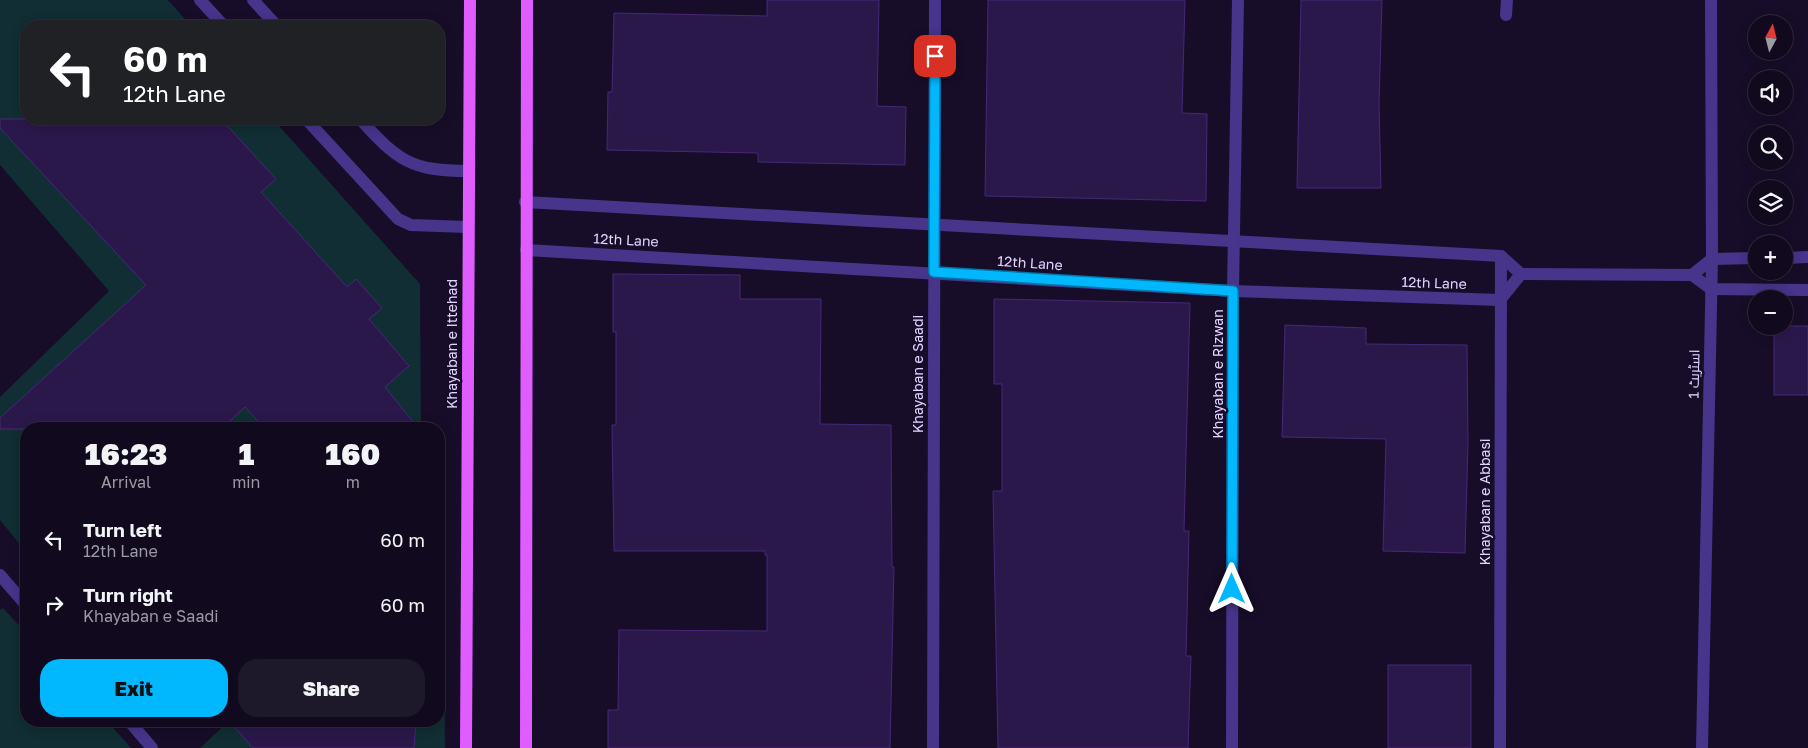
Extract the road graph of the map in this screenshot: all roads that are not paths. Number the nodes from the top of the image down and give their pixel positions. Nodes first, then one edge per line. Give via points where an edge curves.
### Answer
1 (200, 0) edge
2 (253, 0) edge
3 (470, 0) edge
4 (527, 0) edge
5 (935, 0) edge
6 (1238, 0) edge
7 (1506, 0) edge
8 (1711, 0) edge
9 (1506, 16) dead end
10 (218, 20) edge
11 (271, 20) edge
12 (312, 125) edge
13 (365, 125) edge
14 (469, 171) junction
15 (525, 202) junction
16 (934, 224) junction
17 (467, 227) junction
18 (1234, 243) junction
19 (526, 250) junction
20 (1500, 256) junction
21 (1808, 257) edge
22 (1748, 258) edge
23 (1793, 258) edge
24 (1712, 259) junction
25 (934, 272) junction
26 (1525, 274) junction
27 (1688, 275) junction
28 (1711, 289) junction
29 (1808, 290) edge
30 (1233, 291) junction
31 (1500, 300) junction
32 (0, 575) edge
33 (20, 598) edge
34 (134, 727) edge
35 (152, 748) edge
36 (466, 748) edge
37 (526, 748) edge
38 (933, 748) edge
39 (1232, 748) edge
40 (1500, 748) edge
41 (1702, 748) edge

1 - 10 street
2 - 11 street
3 - 14 main road, Khayaban e Ittehad
4 - 15 main road
5 - 16 street, Khayaban e Saadi
6 - 18 street, Khayaban e Rizwan
7 - 9 street
8 - 24 street, اسٹریٹ 1
12 - 17 street via 398,219 410,226
13 - 14 street via 384,146 414,165 436,171
14 - 17 main road, Khayaban e Ittehad
15 - 16 street
15 - 19 main road
16 - 18 street
16 - 25 street, Khayaban e Saadi
17 - 36 main road, Khayaban e Ittehad
18 - 20 street
18 - 30 street, Khayaban e Rizwan
19 - 25 street, 12th Lane
19 - 37 main road
20 - 26 street
20 - 31 street, Khayaban e Abbasi
21 - 23 street
22 - 24 street
24 - 27 street
24 - 28 street, اسٹریٹ 1
25 - 30 street, 12th Lane
25 - 38 street, Khayaban e Saadi
26 - 27 street
26 - 31 street
27 - 28 street
28 - 29 street
28 - 41 street, اسٹریٹ 1
30 - 31 street, 12th Lane
30 - 39 street, Khayaban e Rizwan
31 - 40 street, Khayaban e Abbasi
32 - 33 street
34 - 35 street

